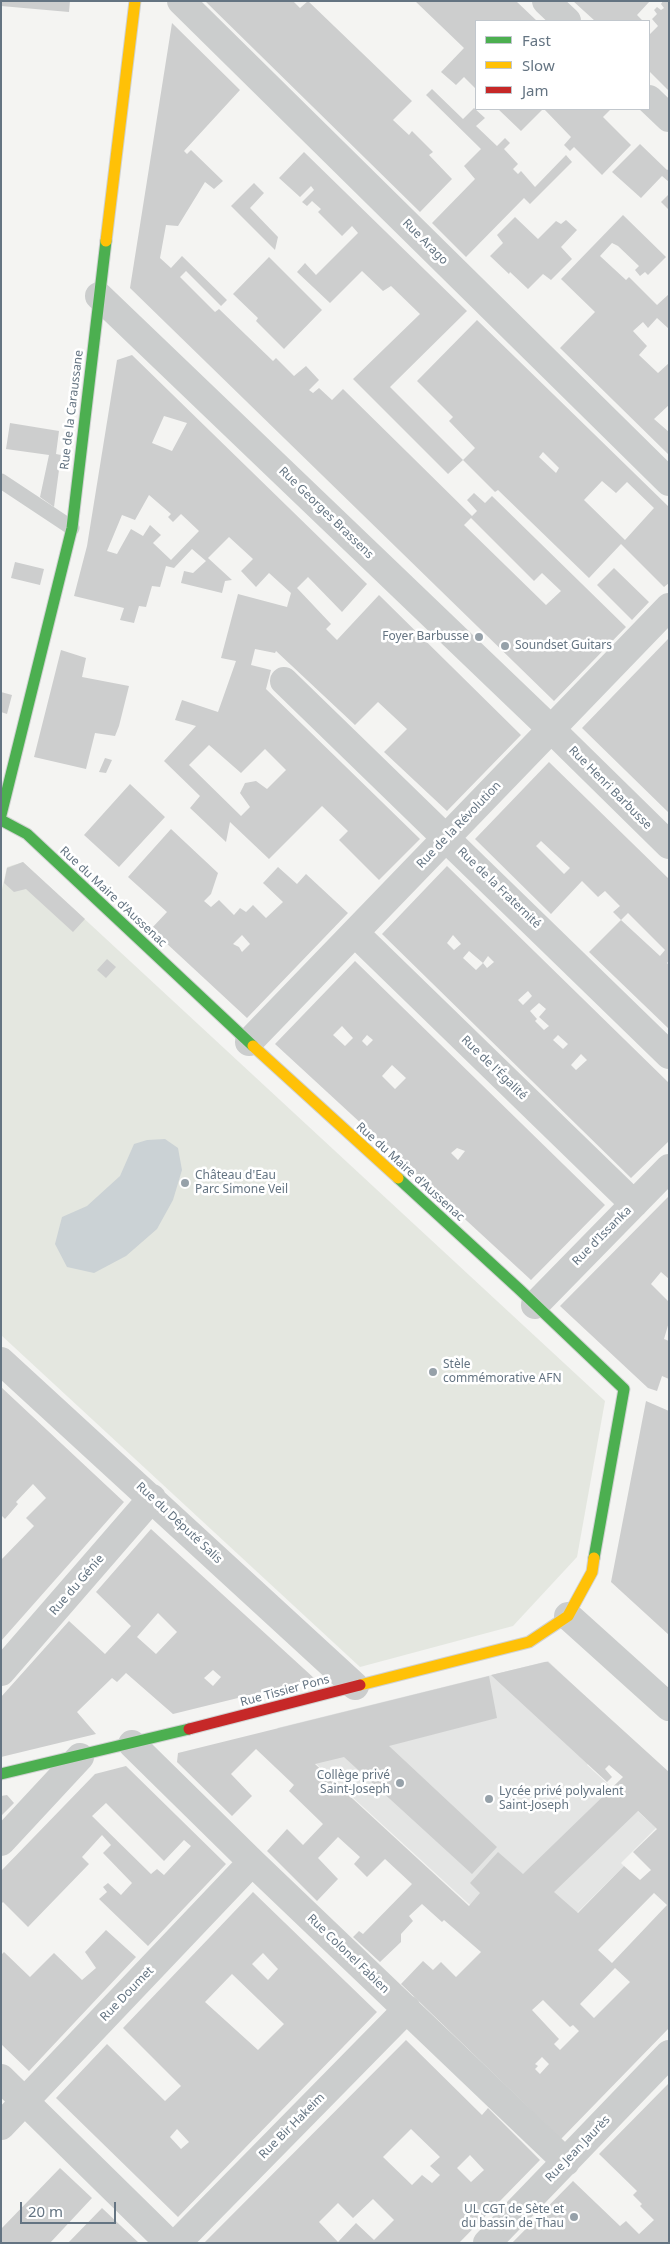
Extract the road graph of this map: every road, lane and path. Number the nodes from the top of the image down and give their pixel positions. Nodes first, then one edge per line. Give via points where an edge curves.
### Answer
1 (135, 1) edge
2 (180, 1) edge
3 (546, 1) edge
4 (566, 20) edge
5 (650, 100) edge
6 (669, 118) edge
7 (100, 296) junction
8 (1, 481) edge
9 (669, 482) edge
10 (72, 528) junction
11 (669, 607) edge
12 (284, 681) dead end
13 (552, 730) junction
14 (1, 815) edge
15 (1, 820) edge
16 (446, 837) junction
17 (669, 845) edge
18 (355, 932) junction
19 (250, 1042) junction
20 (669, 1055) edge
21 (669, 1168) edge
22 (634, 1204) junction
23 (535, 1305) junction
24 (1, 1361) edge
25 (152, 1498) junction
26 (568, 1616) junction
27 (1, 1672) edge
28 (355, 1686) junction
29 (669, 1707) edge
30 (132, 1744) junction
31 (80, 1757) junction
32 (1, 1774) edge
33 (1, 1842) edge
34 (252, 1862) junction
35 (407, 2009) junction
36 (669, 2054) edge
37 (1, 2078) edge
38 (25, 2101) junction
39 (1, 2126) edge
40 (566, 2162) junction
41 (170, 2243) edge
42 (177, 2243) edge
43 (487, 2243) edge

1 - 7 street, Rue de la Caraussane
2 - 9 street, Rue Arago
3 - 4 street
5 - 6 street
7 - 10 street, Rue de la Caraussane
7 - 13 street, Rue Georges Brassens
8 - 10 lane
10 - 14 street, Rue de la Caraussane
11 - 13 street, Rue de la Révolution
12 - 16 street, Rue de la Fraternité
13 - 16 street, Rue de la Révolution
13 - 17 street, Rue Henri Barbusse
15 - 19 street, Rue du Maire d'Aussenac via 27,834
16 - 18 street, Rue de la Révolution
16 - 20 street, Rue de la Fraternité
18 - 19 street, Rue de la Révolution
18 - 22 street, Rue de l'Égalité
19 - 23 street, Rue du Maire d'Aussenac
21 - 22 street, Rue d'Issanka
22 - 23 street, Rue d'Issanka
23 - 26 street, Rue du Maire d'Aussenac via 624,1389 592,1572
24 - 25 street, Rue du Député Salis
25 - 27 street, Rue du Génie
25 - 28 street, Rue du Député Salis
26 - 28 street, Rue Tissier Pons via 528,1642
26 - 29 street
28 - 30 street, Rue Tissier Pons
30 - 31 street, Rue Tissier Pons
30 - 34 street, Rue Colonel Fabien
31 - 32 street, Rue Tissier Pons
31 - 33 street
34 - 35 street, Rue Colonel Fabien
34 - 38 street, Rue Doumet
35 - 40 street, Rue Colonel Fabien
35 - 42 street, Rue Bir Hakeim
36 - 40 street, Rue Jean Jaurès
37 - 38 street
38 - 39 street, Rue Doumet
38 - 41 street
40 - 43 street, Rue Jean Jaurès

